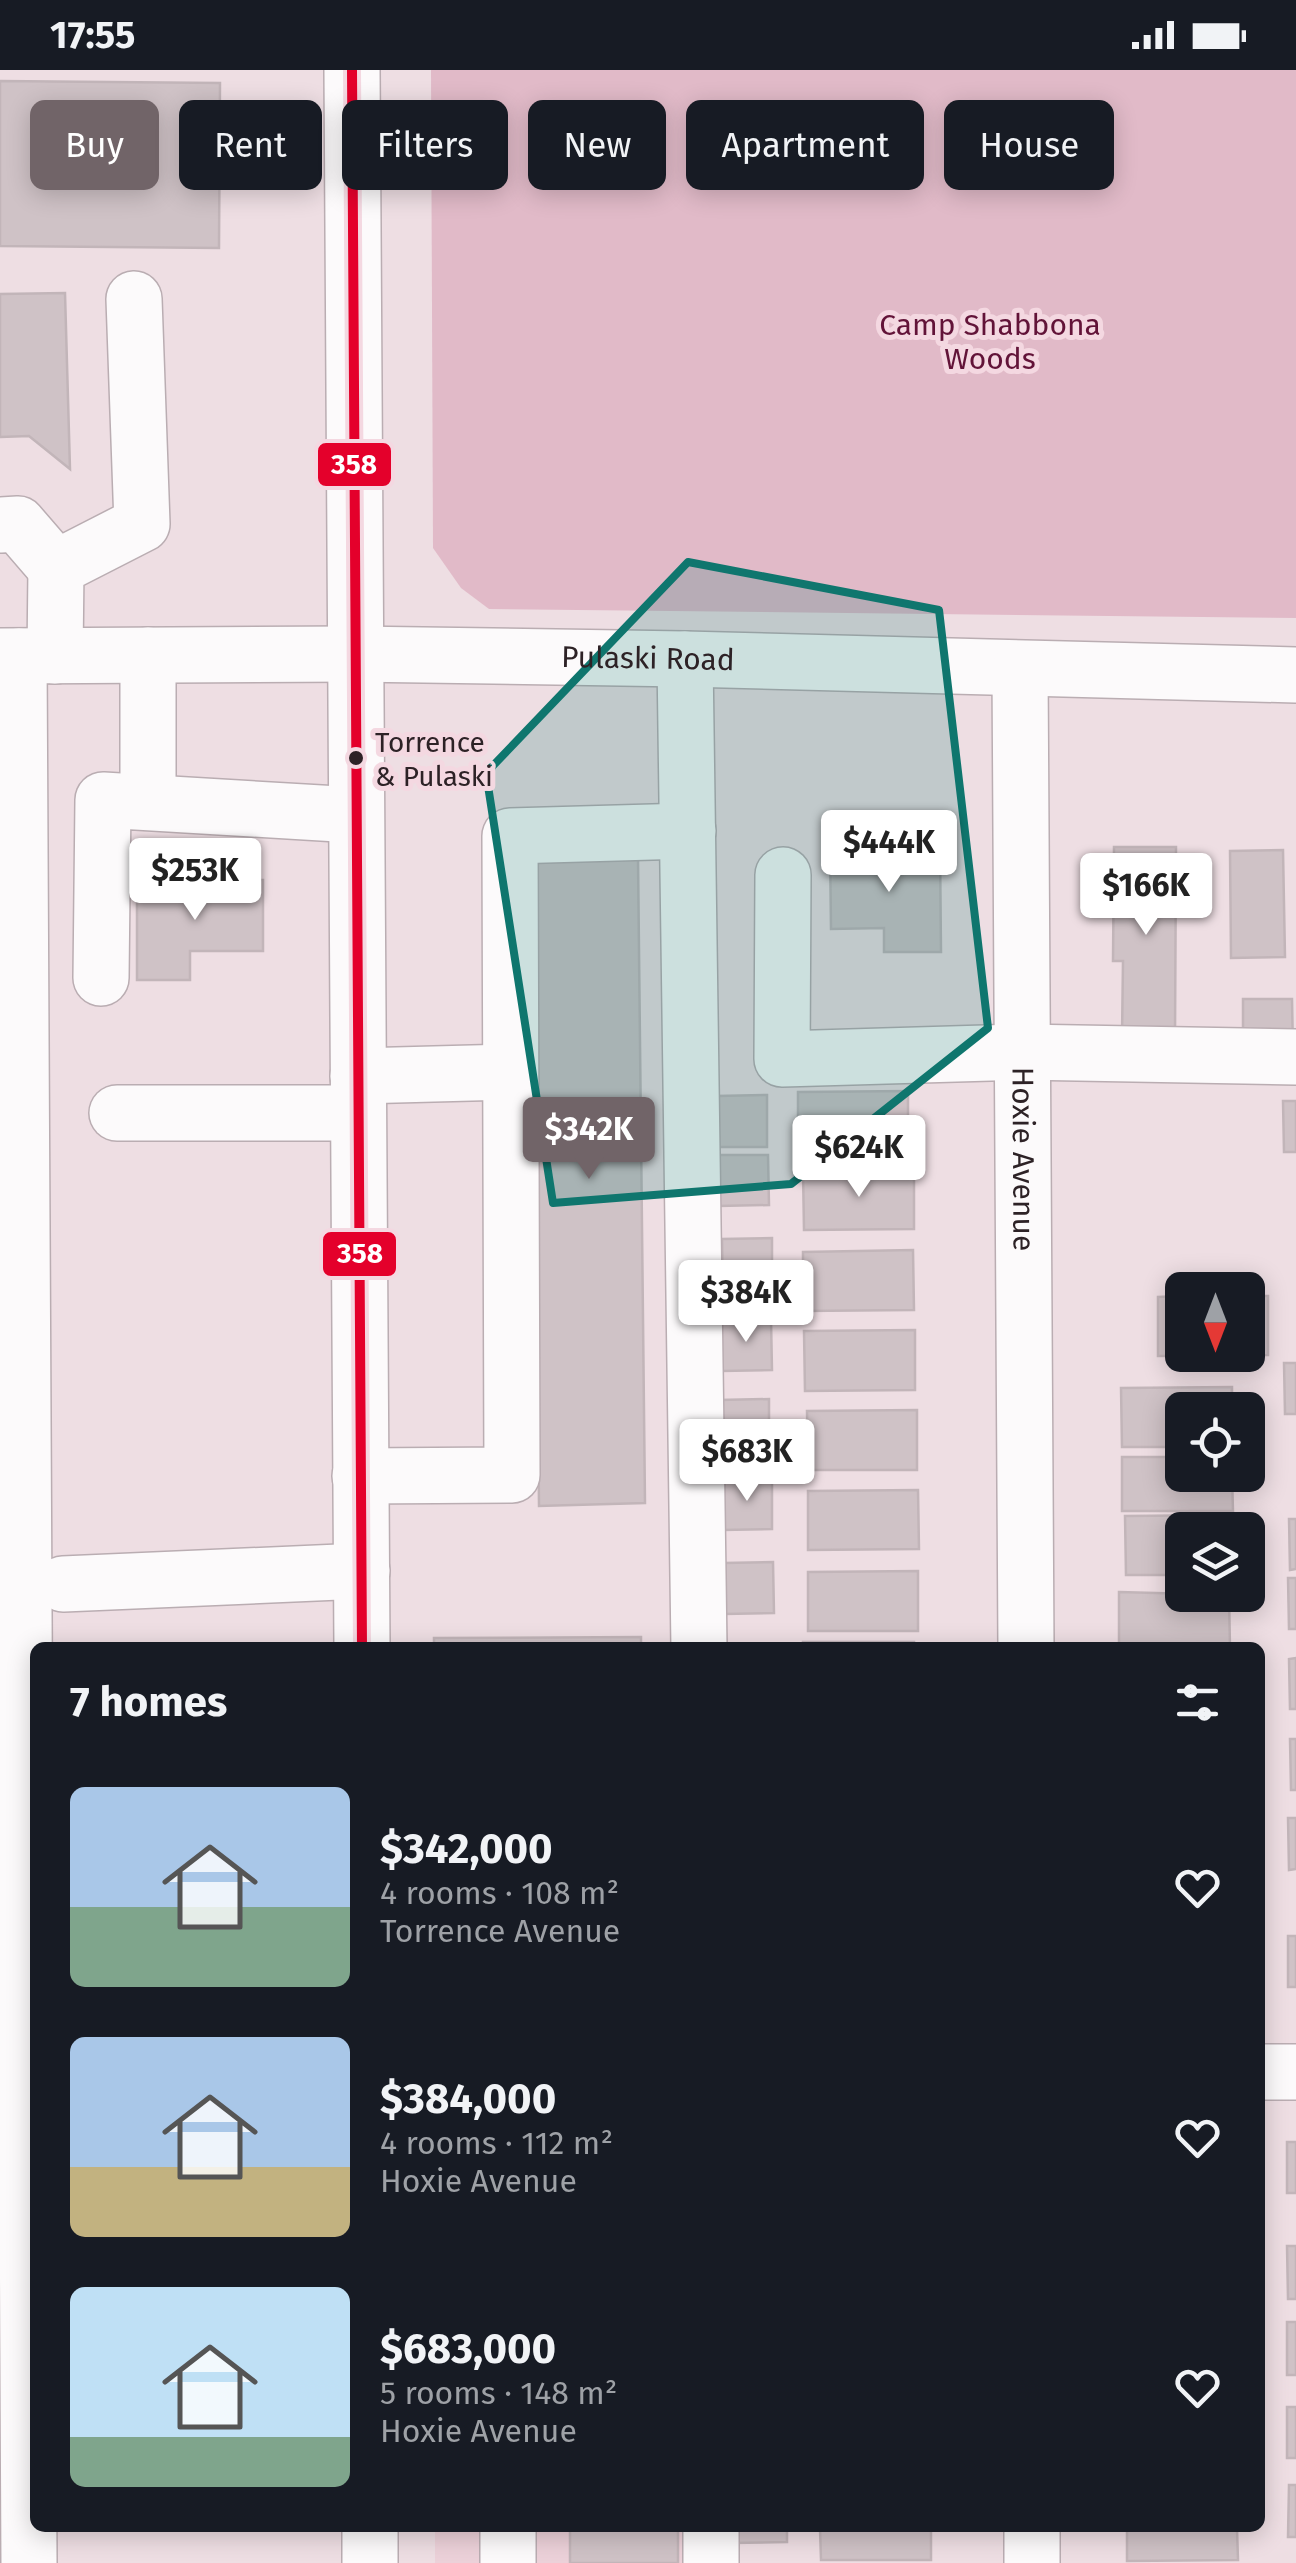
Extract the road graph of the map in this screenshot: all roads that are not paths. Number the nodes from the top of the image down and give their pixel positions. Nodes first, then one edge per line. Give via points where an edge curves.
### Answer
1 (352, 70) edge
2 (134, 299) dead end
3 (0, 525) edge
4 (56, 568) junction
5 (354, 654) junction
6 (148, 655) junction
7 (25, 656) edge
8 (685, 659) junction
9 (1020, 669) junction
10 (1296, 675) edge
11 (148, 802) junction
12 (356, 815) junction
13 (688, 831) junction
14 (783, 875) dead end
15 (101, 978) dead end
16 (1022, 1052) junction
17 (1296, 1056) edge
18 (510, 1072) junction
19 (358, 1095) junction
20 (117, 1113) dead end
21 (360, 1476) junction
22 (362, 1571) junction
23 (63, 1584) dead end
24 (362, 1642) edge
25 (699, 1642) edge
26 (1026, 1642) edge
27 (20, 1989) edge
28 (1265, 2072) edge
29 (1296, 2072) edge
30 (370, 2532) edge
31 (508, 2532) edge
32 (711, 2532) edge
33 (1032, 2532) edge
34 (29, 2563) edge
35 (370, 2563) edge
36 (508, 2563) edge
37 (711, 2563) edge
38 (1032, 2563) edge

1 - 5 street
2 - 4 street via 142,524
3 - 4 street via 18,524
4 - 7 street
5 - 6 street, Pulaski Road
5 - 8 street, Pulaski Road
5 - 12 street
6 - 7 street, Pulaski Road
6 - 11 street
7 - 27 street
8 - 9 street, Pulaski Road
8 - 13 street
9 - 10 street, Pulaski Road
9 - 16 street, Hoxie Avenue
11 - 12 street
11 - 15 street via 103,800
12 - 19 street
13 - 18 street via 510,836
13 - 25 street
14 - 16 street via 782,1059
16 - 17 street
16 - 26 street, Hoxie Avenue
18 - 19 street
18 - 21 street via 512,1476
19 - 20 street
19 - 21 street
21 - 22 street
22 - 23 street
22 - 24 street
27 - 34 street
28 - 29 street
30 - 35 street
31 - 36 street
32 - 37 street
33 - 38 street

